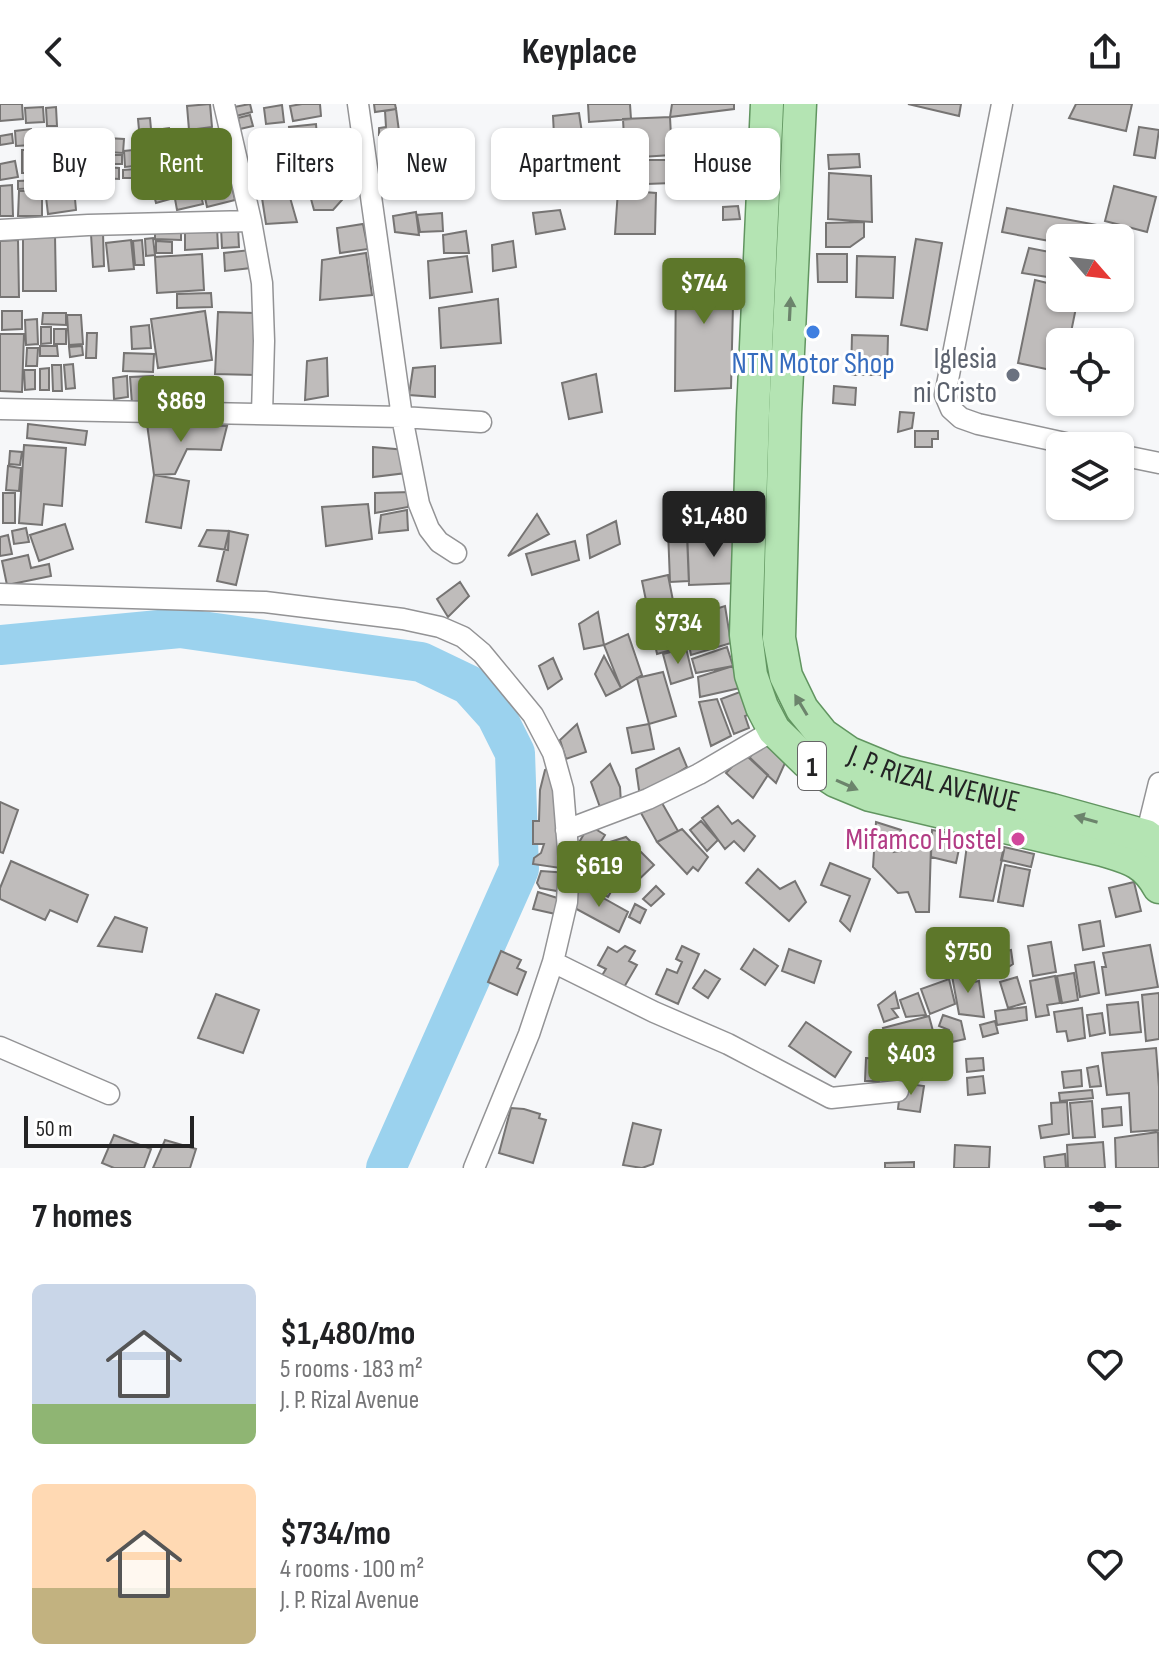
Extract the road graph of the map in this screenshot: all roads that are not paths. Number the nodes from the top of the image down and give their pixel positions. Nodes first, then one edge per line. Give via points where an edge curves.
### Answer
1 (224, 104) edge
2 (358, 104) edge
3 (767, 104) edge
4 (800, 104) edge
5 (1002, 104) edge
6 (251, 221) junction
7 (0, 230) edge
8 (0, 409) edge
9 (753, 413) junction
10 (262, 414) junction
11 (785, 414) junction
12 (402, 417) junction
13 (481, 422) dead end
14 (1046, 438) edge
15 (1134, 458) edge
16 (1159, 463) edge
17 (456, 553) dead end
18 (0, 594) edge
19 (774, 730) junction
20 (1159, 783) edge
21 (566, 830) junction
22 (1147, 847) edge
23 (1159, 887) edge
24 (553, 962) junction
25 (0, 1047) edge
26 (898, 1091) dead end
27 (109, 1094) dead end
28 (474, 1168) edge

1 - 6 street
2 - 12 street
3 - 9 main road, J. P. RIZAL AVENUE / 1
11 -> 4 main road, J. P. RIZAL AVENUE / 1
5 - 14 street via 945,395 961,418
6 - 7 street
6 - 10 street via 262,283
8 - 10 street
9 - 11 main road
9 - 19 main road, J. P. RIZAL AVENUE / 1 via 746,635 751,675
10 - 12 street
22 -> 11 main road, J. P. RIZAL AVENUE / 1 via 1052,810 895,772 849,753 823,735 786,676 779,638
12 - 13 street
12 - 17 street via 419,504 429,529
15 - 16 street
18 - 21 street via 265,602 440,627 482,653 533,715 553,753
19 - 21 street via 648,799
19 -> 22 main road, J. P. RIZAL AVENUE / 1 via 807,762 870,795 1076,843
20 - 22 street
21 - 24 street via 567,902
22 - 23 main road
24 - 26 street via 831,1098
24 - 28 street
25 - 27 street

